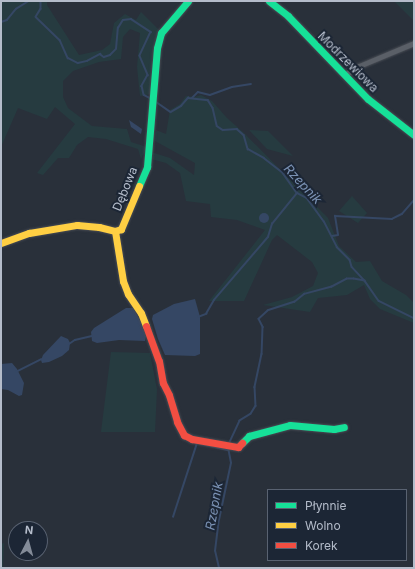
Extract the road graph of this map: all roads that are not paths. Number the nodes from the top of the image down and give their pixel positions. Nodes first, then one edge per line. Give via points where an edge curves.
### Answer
1 (188, 1) edge
2 (269, 1) edge
3 (414, 43) edge
4 (344, 75) junction
5 (414, 135) edge
6 (115, 231) junction
7 (1, 243) edge
8 (344, 427) dead end

1 - 6 street, Dębowa via 161,33 157,48 150,142 145,171 121,229
2 - 4 street, Modrzewiowa via 288,16
3 - 4 street
4 - 5 street, Modrzewiowa via 368,99
6 - 7 street via 77,225 29,233
6 - 8 street via 123,281 128,294 141,313 159,361 163,383 184,435 192,439 238,448 249,436 290,425 334,429

